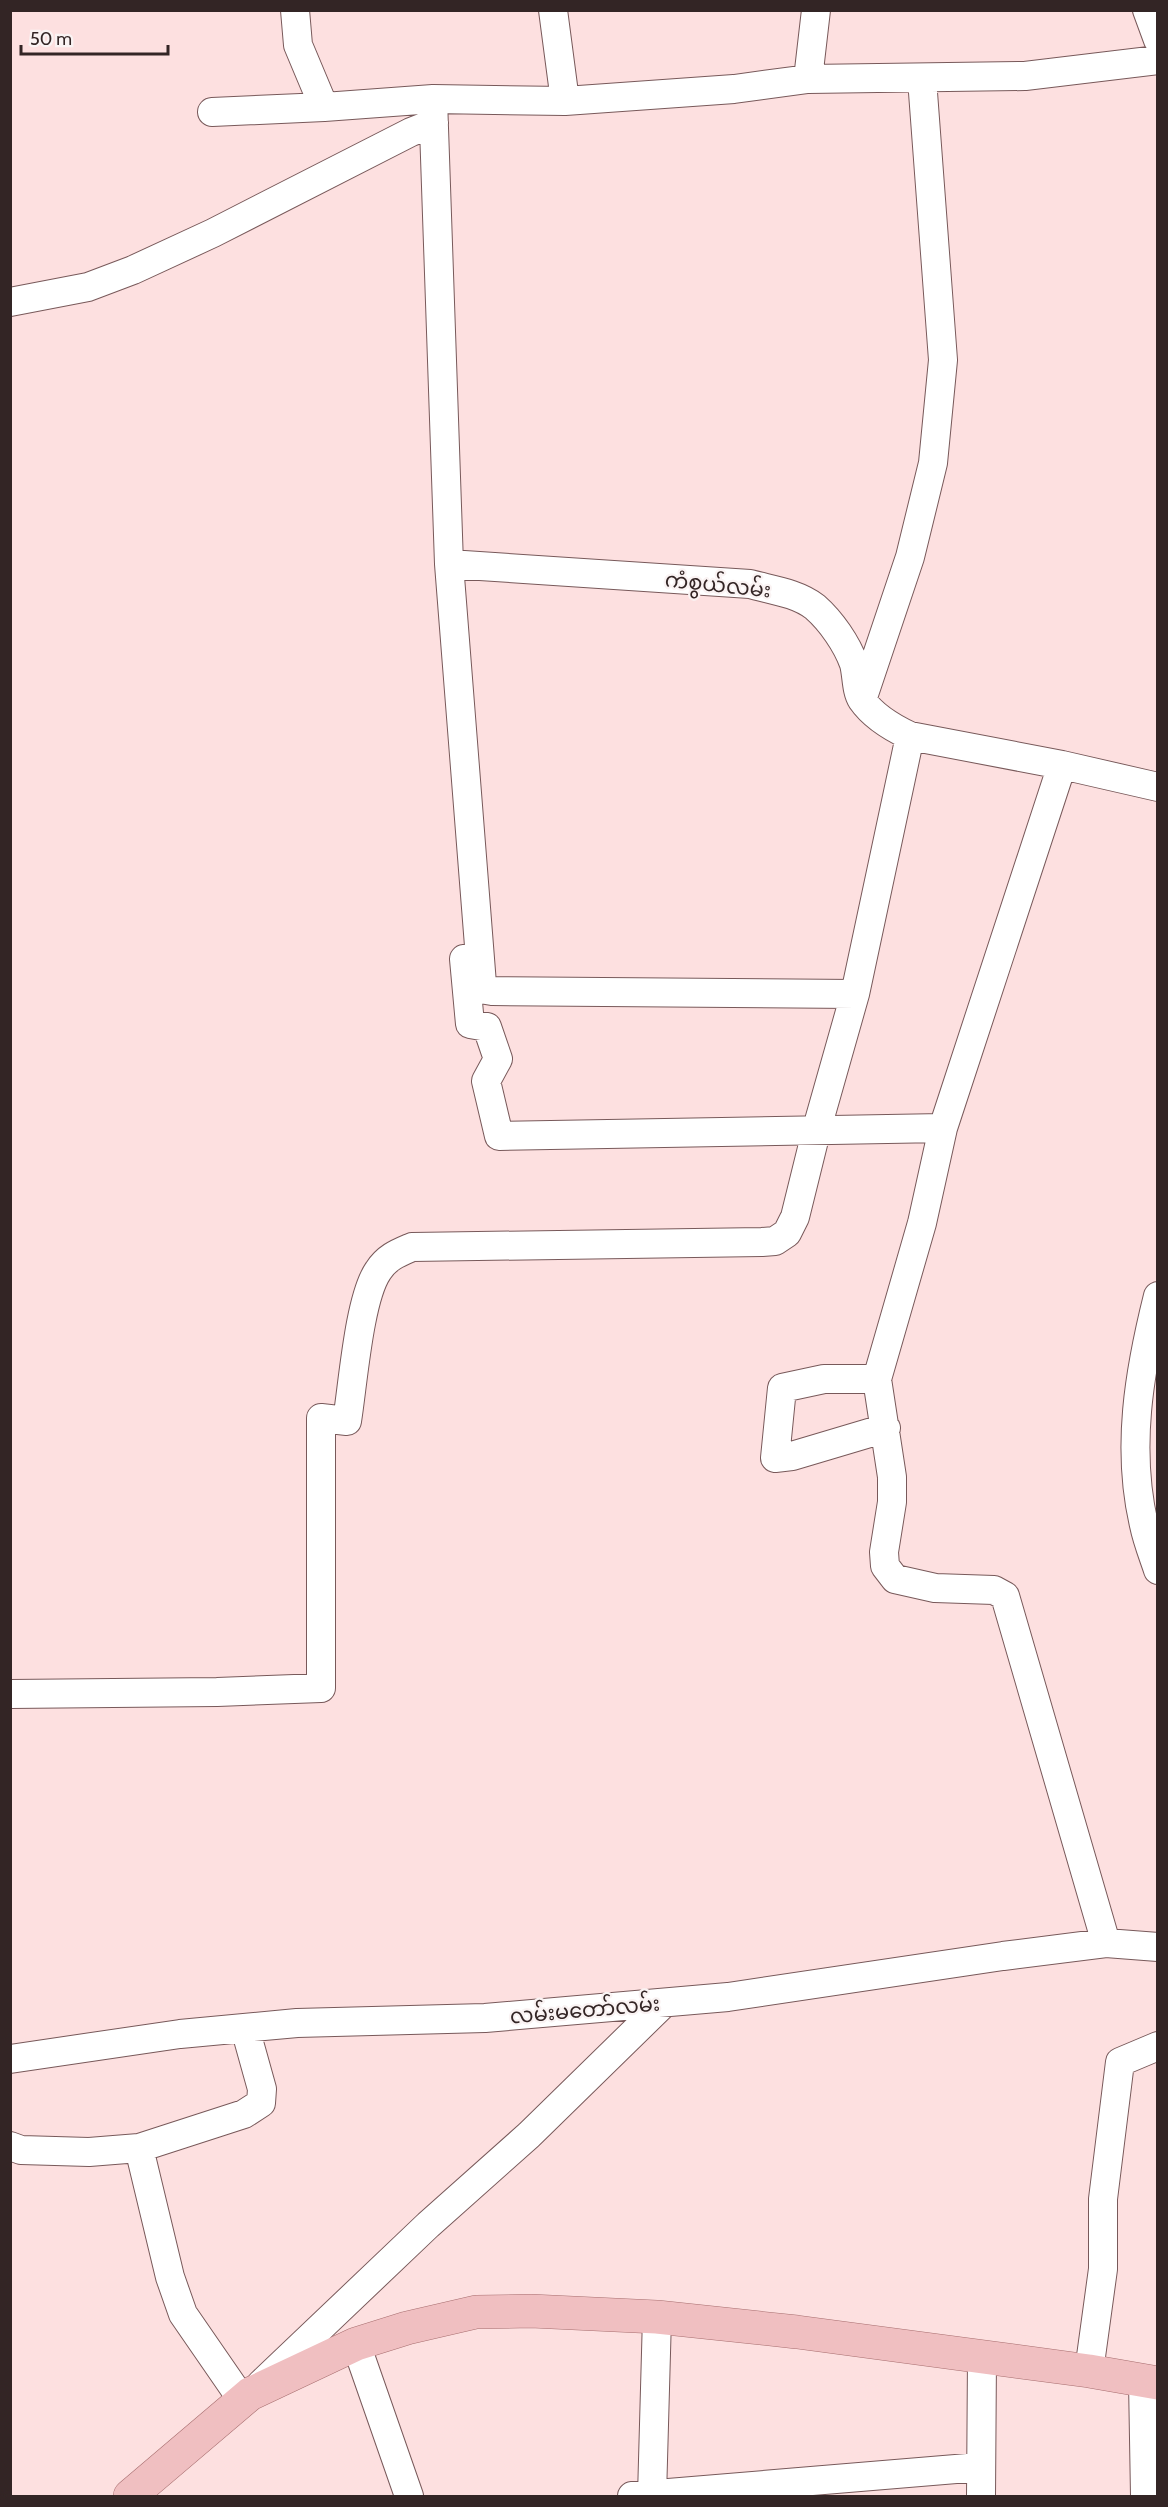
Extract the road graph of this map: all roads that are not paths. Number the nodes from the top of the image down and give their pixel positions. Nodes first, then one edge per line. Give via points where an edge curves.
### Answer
1 (295, 10) edge
2 (553, 10) edge
3 (816, 10) edge
4 (1147, 10) edge
5 (1157, 38) edge
6 (1158, 60) edge
7 (922, 78) junction
8 (808, 79) junction
9 (566, 101) junction
10 (324, 107) junction
11 (433, 111) junction
12 (212, 112) dead end
13 (10, 302) edge
14 (449, 564) junction
15 (861, 700) junction
16 (910, 736) junction
17 (1062, 765) junction
18 (1158, 788) edge
19 (459, 900) dead end
20 (855, 994) junction
21 (816, 1128) junction
22 (943, 1128) junction
23 (1158, 1296) edge
24 (877, 1379) junction
25 (886, 1428) junction
26 (1158, 1570) edge
27 (10, 1694) edge
28 (1106, 1943) junction
29 (1158, 1947) edge
30 (664, 2003) junction
31 (245, 2028) junction
32 (1158, 2046) edge
33 (10, 2059) edge
34 (10, 2146) edge
35 (139, 2148) junction
36 (657, 2316) junction
37 (356, 2344) junction
38 (982, 2356) junction
39 (1089, 2371) junction
40 (1150, 2382) edge
41 (247, 2398) junction
42 (980, 2467) junction
43 (130, 2496) edge
44 (409, 2496) edge
45 (646, 2496) edge
46 (981, 2496) edge
47 (1145, 2496) edge

1 - 10 street via 298,45
2 - 9 street
3 - 8 street
4 - 5 street
6 - 7 street via 1025,76
7 - 8 street
7 - 15 street via 943,360 940,401 933,463 910,557
8 - 9 street via 734,89
9 - 11 street
10 - 11 street
10 - 12 street
11 - 13 street via 411,132 133,270 88,287
11 - 14 street
14 - 15 street, ကံစွယ်လမ်း via 750,584 796,596 814,607 842,641 854,663
14 - 20 street via 480,974 486,990
15 - 16 street via 889,726
16 - 17 street
16 - 20 street
17 - 18 street
17 - 22 street
19 - 21 street via 470,1024 487,1027 498,1059 486,1081 500,1136
20 - 21 street
21 - 22 street
21 - 27 street via 795,1217 787,1233 775,1240 412,1247 392,1255 378,1271 367,1294 347,1422 321,1418 321,1688
22 - 24 street via 922,1222
23 - 26 street via 1137,1398 1134,1442 1144,1526
24 - 25 street
24 - 25 street via 824,1379 782,1388 775,1458
25 - 28 street via 892,1502 885,1566 895,1580 935,1588 994,1590 1005,1596
28 - 29 street, လမ်းမတော်လမ်း
28 - 30 street, လမ်းမတော်လမ်း
30 - 31 street, လမ်းမတော်လမ်း via 485,2018
30 - 41 street
31 - 33 street, လမ်းမတော်လမ်း
31 - 35 street via 262,2089 261,2103 244,2114
32 - 39 street via 1120,2062 1103,2199 1103,2269
34 - 35 street via 21,2150 89,2152
35 - 41 street via 170,2277 183,2314
36 - 37 main road via 476,2312
36 - 38 main road
36 - 45 street
37 - 41 main road
37 - 44 street
38 - 39 main road
38 - 42 street
39 - 40 main road
40 - 47 street
41 - 43 main road
42 - 45 street
42 - 46 street

